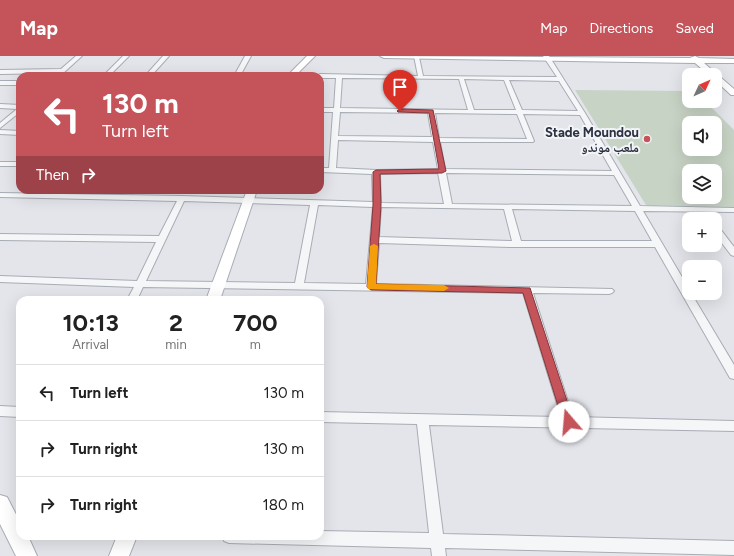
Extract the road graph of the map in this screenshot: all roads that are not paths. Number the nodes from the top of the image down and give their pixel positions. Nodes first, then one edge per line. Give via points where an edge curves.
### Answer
1 (79, 56) edge
2 (126, 56) edge
3 (166, 56) edge
4 (248, 56) edge
5 (312, 56) edge
6 (384, 56) edge
7 (416, 57) junction
8 (502, 57) edge
9 (547, 57) edge
10 (695, 58) edge
11 (734, 61) edge
12 (706, 68) edge
13 (62, 71) joint
14 (0, 72) edge
15 (110, 72) edge
16 (152, 72) edge
17 (239, 72) edge
18 (295, 72) edge
19 (324, 76) edge
20 (339, 77) junction
21 (421, 78) junction
22 (461, 78) junction
23 (506, 78) junction
24 (560, 79) junction
25 (0, 83) edge
26 (722, 83) edge
27 (16, 84) edge
28 (734, 93) edge
29 (0, 106) edge
30 (16, 108) edge
31 (324, 110) edge
32 (336, 110) junction
33 (431, 111) junction
34 (16, 112) edge
35 (471, 112) junction
36 (520, 112) junction
37 (582, 113) junction
38 (0, 126) edge
39 (0, 132) edge
40 (16, 132) edge
41 (334, 138) junction
42 (437, 139) junction
43 (0, 164) edge
44 (16, 164) edge
45 (324, 170) edge
46 (332, 171) junction
47 (442, 171) junction
48 (376, 172) junction
49 (617, 173) junction
50 (28, 194) edge
51 (82, 194) edge
52 (0, 195) edge
53 (250, 195) edge
54 (182, 198) junction
55 (314, 203) junction
56 (377, 205) junction
57 (448, 206) junction
58 (507, 206) junction
59 (637, 209) junction
60 (701, 210) joint
61 (734, 210) edge
62 (0, 236) edge
63 (722, 237) edge
64 (162, 239) junction
65 (374, 240) junction
66 (517, 244) junction
67 (658, 244) junction
68 (733, 250) edge
69 (0, 279) edge
70 (140, 284) junction
71 (219, 285) junction
72 (299, 286) junction
73 (371, 287) junction
74 (527, 290) junction
75 (609, 291) dead end
76 (134, 296) edge
77 (215, 296) edge
78 (734, 375) edge
79 (0, 411) edge
80 (16, 412) edge
81 (324, 417) edge
82 (422, 419) junction
83 (569, 422) junction
84 (734, 426) edge
85 (0, 504) edge
86 (16, 535) edge
87 (324, 538) edge
88 (19, 540) edge
89 (126, 540) edge
90 (438, 541) junction
91 (734, 548) edge
92 (27, 556) edge
93 (119, 556) edge
94 (439, 556) edge

1 - 13 street
2 - 15 street
3 - 16 street
4 - 17 street
5 - 18 street
6 - 7 street
7 - 8 street
7 - 21 street
8 - 9 street
9 - 10 street
9 - 24 street
10 - 11 street
10 - 12 street
13 - 14 street
19 - 20 street
20 - 21 street
20 - 32 street
21 - 22 street
22 - 23 street
22 - 35 street
23 - 24 street
23 - 36 street
24 - 37 street
25 - 27 street
26 - 28 street
29 - 30 street
31 - 32 street
32 - 33 street
32 - 41 street
33 - 35 street
33 - 42 street
34 - 38 street
35 - 36 street
36 - 37 street
36 - 42 street via 531,141
37 - 49 street
39 - 40 street
41 - 42 street
41 - 46 street
42 - 47 street
43 - 44 street
45 - 46 street
46 - 48 street
47 - 48 street
47 - 49 street
47 - 57 street
48 - 56 street
49 - 59 street
50 - 52 street
51 - 54 street
53 - 54 street
53 - 55 street
53 - 71 street
54 - 64 street
55 - 56 street
55 - 72 street
56 - 57 street
56 - 65 street
57 - 58 street
58 - 59 street
58 - 66 street
59 - 60 street
59 - 67 street
60 - 61 street
62 - 64 street
63 - 68 street
64 - 70 street
65 - 66 street
65 - 73 street
66 - 67 street
67 - 78 street
69 - 70 street
70 - 71 street
70 - 76 street
71 - 72 street
71 - 77 street
72 - 73 street
73 - 74 street
74 - 75 street
74 - 83 street
79 - 80 street
81 - 82 street
82 - 83 street
82 - 90 street
83 - 84 street
85 - 86 street
87 - 90 street
88 - 92 street
89 - 93 street
90 - 91 street
90 - 94 street

